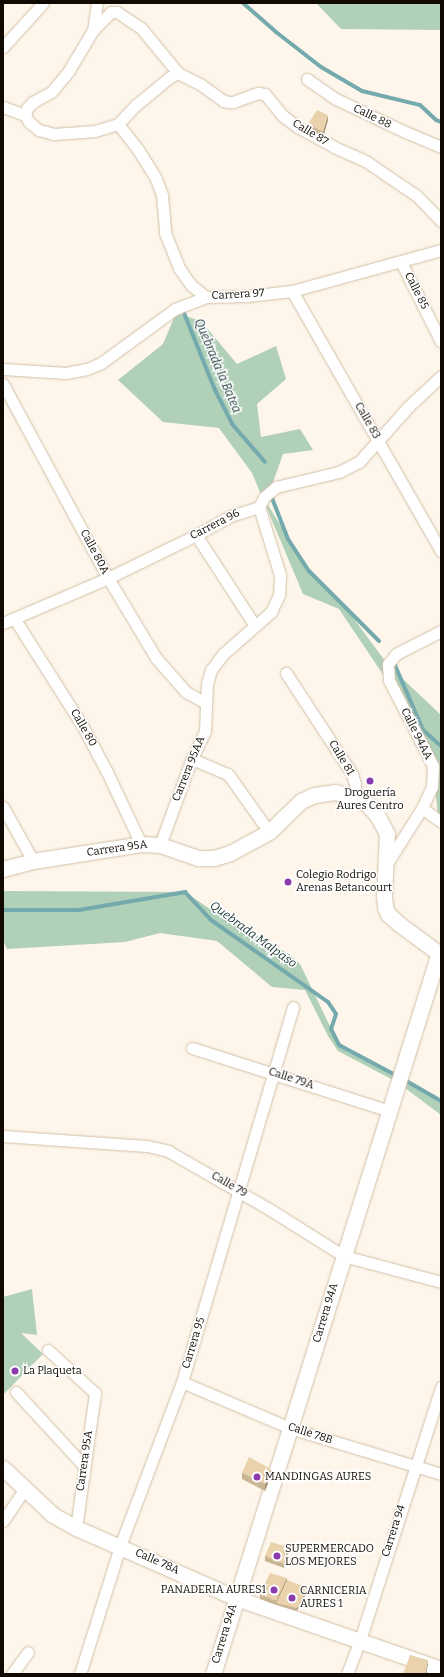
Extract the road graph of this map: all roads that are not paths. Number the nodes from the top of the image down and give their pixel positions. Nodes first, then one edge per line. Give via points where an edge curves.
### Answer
1 (43, 3) edge
2 (98, 3) edge
3 (93, 30) junction
4 (3, 47) edge
5 (178, 73) junction
6 (307, 79) dead end
7 (3, 107) edge
8 (25, 115) junction
9 (118, 124) junction
10 (441, 147) edge
11 (441, 221) edge
12 (441, 250) edge
13 (401, 262) junction
14 (292, 291) junction
15 (206, 297) junction
16 (441, 342) edge
17 (3, 369) edge
18 (441, 376) edge
19 (3, 384) edge
20 (378, 441) junction
21 (258, 507) junction
22 (196, 535) junction
23 (441, 551) edge
24 (108, 578) junction
25 (14, 618) junction
26 (3, 623) edge
27 (255, 626) junction
28 (441, 631) edge
29 (286, 673) dead end
30 (206, 703) junction
31 (192, 759) junction
32 (354, 797) junction
33 (3, 807) edge
34 (422, 808) junction
35 (441, 822) edge
36 (269, 832) junction
37 (141, 844) junction
38 (160, 845) junction
39 (33, 861) junction
40 (386, 865) junction
41 (3, 869) edge
42 (440, 954) edge
43 (293, 1007) dead end
44 (192, 1048) dead end
45 (274, 1073) junction
46 (389, 1111) junction
47 (3, 1136) edge
48 (239, 1191) junction
49 (344, 1256) junction
50 (441, 1282) edge
51 (48, 1350) dead end
52 (182, 1382) junction
53 (441, 1387) edge
54 (16, 1392) dead end
55 (290, 1428) junction
56 (84, 1466) junction
57 (415, 1467) junction
58 (3, 1468) edge
59 (441, 1474) edge
60 (25, 1488) junction
61 (3, 1521) edge
62 (76, 1528) junction
63 (120, 1546) junction
64 (236, 1598) junction
65 (360, 1640) junction
66 (28, 1652) dead end
67 (441, 1669) edge
68 (12, 1674) edge
69 (80, 1674) edge
70 (213, 1674) edge
71 (347, 1674) edge

1 - 4 street
2 - 3 street
3 - 5 street via 111,12 117,12 141,28
3 - 8 street via 68,72 52,92 33,102
5 - 9 street via 136,105
5 - 11 street, Calle 87 via 200,84 223,101 233,102 258,93 265,94 283,116 299,128 367,162 418,196
6 - 10 street, Calle 88 via 336,99
7 - 8 street
8 - 9 street via 39,130 54,134 95,131
9 - 15 street via 156,179 162,195 165,233 179,268 191,285
12 - 13 street, Carrera 97
13 - 14 street, Carrera 97
13 - 16 street, Calle 85
14 - 15 street, Carrera 97
14 - 20 street, Calle 83
15 - 17 street, Carrera 97 via 175,309 101,363 87,369 66,373
18 - 20 street via 408,407
19 - 24 street, Calle 80A
20 - 21 street via 359,462 339,472 276,487 264,497
20 - 23 street, Calle 83
21 - 22 street, Carrera 96 via 230,516
21 - 27 street, Carrera 95AA via 280,575 279,595 274,606
22 - 24 street, Carrera 96
22 - 27 street
24 - 25 street, Carrera 96
24 - 30 street, Calle 80A via 156,658 186,692
25 - 26 street, Carrera 96
25 - 37 street, Calle 80 via 82,725
27 - 30 street, Carrera 95AA via 216,661 207,684
28 - 34 street, Calle 94AA via 396,654 388,664 389,680 433,766 432,787
29 - 32 street, Calle 81 via 352,774 355,784
30 - 31 street, Carrera 95AA via 205,731
31 - 36 street via 228,774
31 - 38 street, Carrera 95AA
32 - 36 street, Carrera 95A via 335,792 301,800
32 - 40 street via 377,815 387,834
33 - 39 street
34 - 35 street
34 - 40 street, Calle 94AA
36 - 38 street, Carrera 95A via 230,853 214,858 198,858
37 - 38 street, Carrera 95A
37 - 39 street, Carrera 95A
39 - 41 street, Carrera 95A
40 - 42 street via 384,895 388,914
42 - 46 street, Carrera 94A
43 - 45 street, Carrera 95
44 - 45 street, Calle 79A
45 - 46 street, Calle 79A
45 - 48 street, Carrera 95
46 - 49 street, Carrera 94A
47 - 48 street, Calle 79 via 147,1146 168,1151
48 - 49 street, Calle 79
48 - 52 street, Carrera 95
49 - 50 street, Calle 79
49 - 55 street, Carrera 94A
51 - 56 street, Carrera 95A via 95,1393
52 - 55 street, Calle 78B
52 - 63 street, Carrera 95
53 - 57 street, Carrera 94
54 - 56 street
55 - 57 street, Calle 78B
55 - 64 street, Carrera 94A
56 - 62 street, Carrera 95A
57 - 59 street, Calle 78B
57 - 65 street, Carrera 94
58 - 60 street, Calle 78A
60 - 61 street
60 - 62 street, Calle 78A via 53,1515
62 - 63 street, Calle 78A
63 - 64 street, Calle 78A
63 - 69 street, Carrera 95
64 - 65 street, Calle 78A
64 - 70 street, Carrera 94A
65 - 67 street, Calle 78A
65 - 71 street, Carrera 94
66 - 68 street

